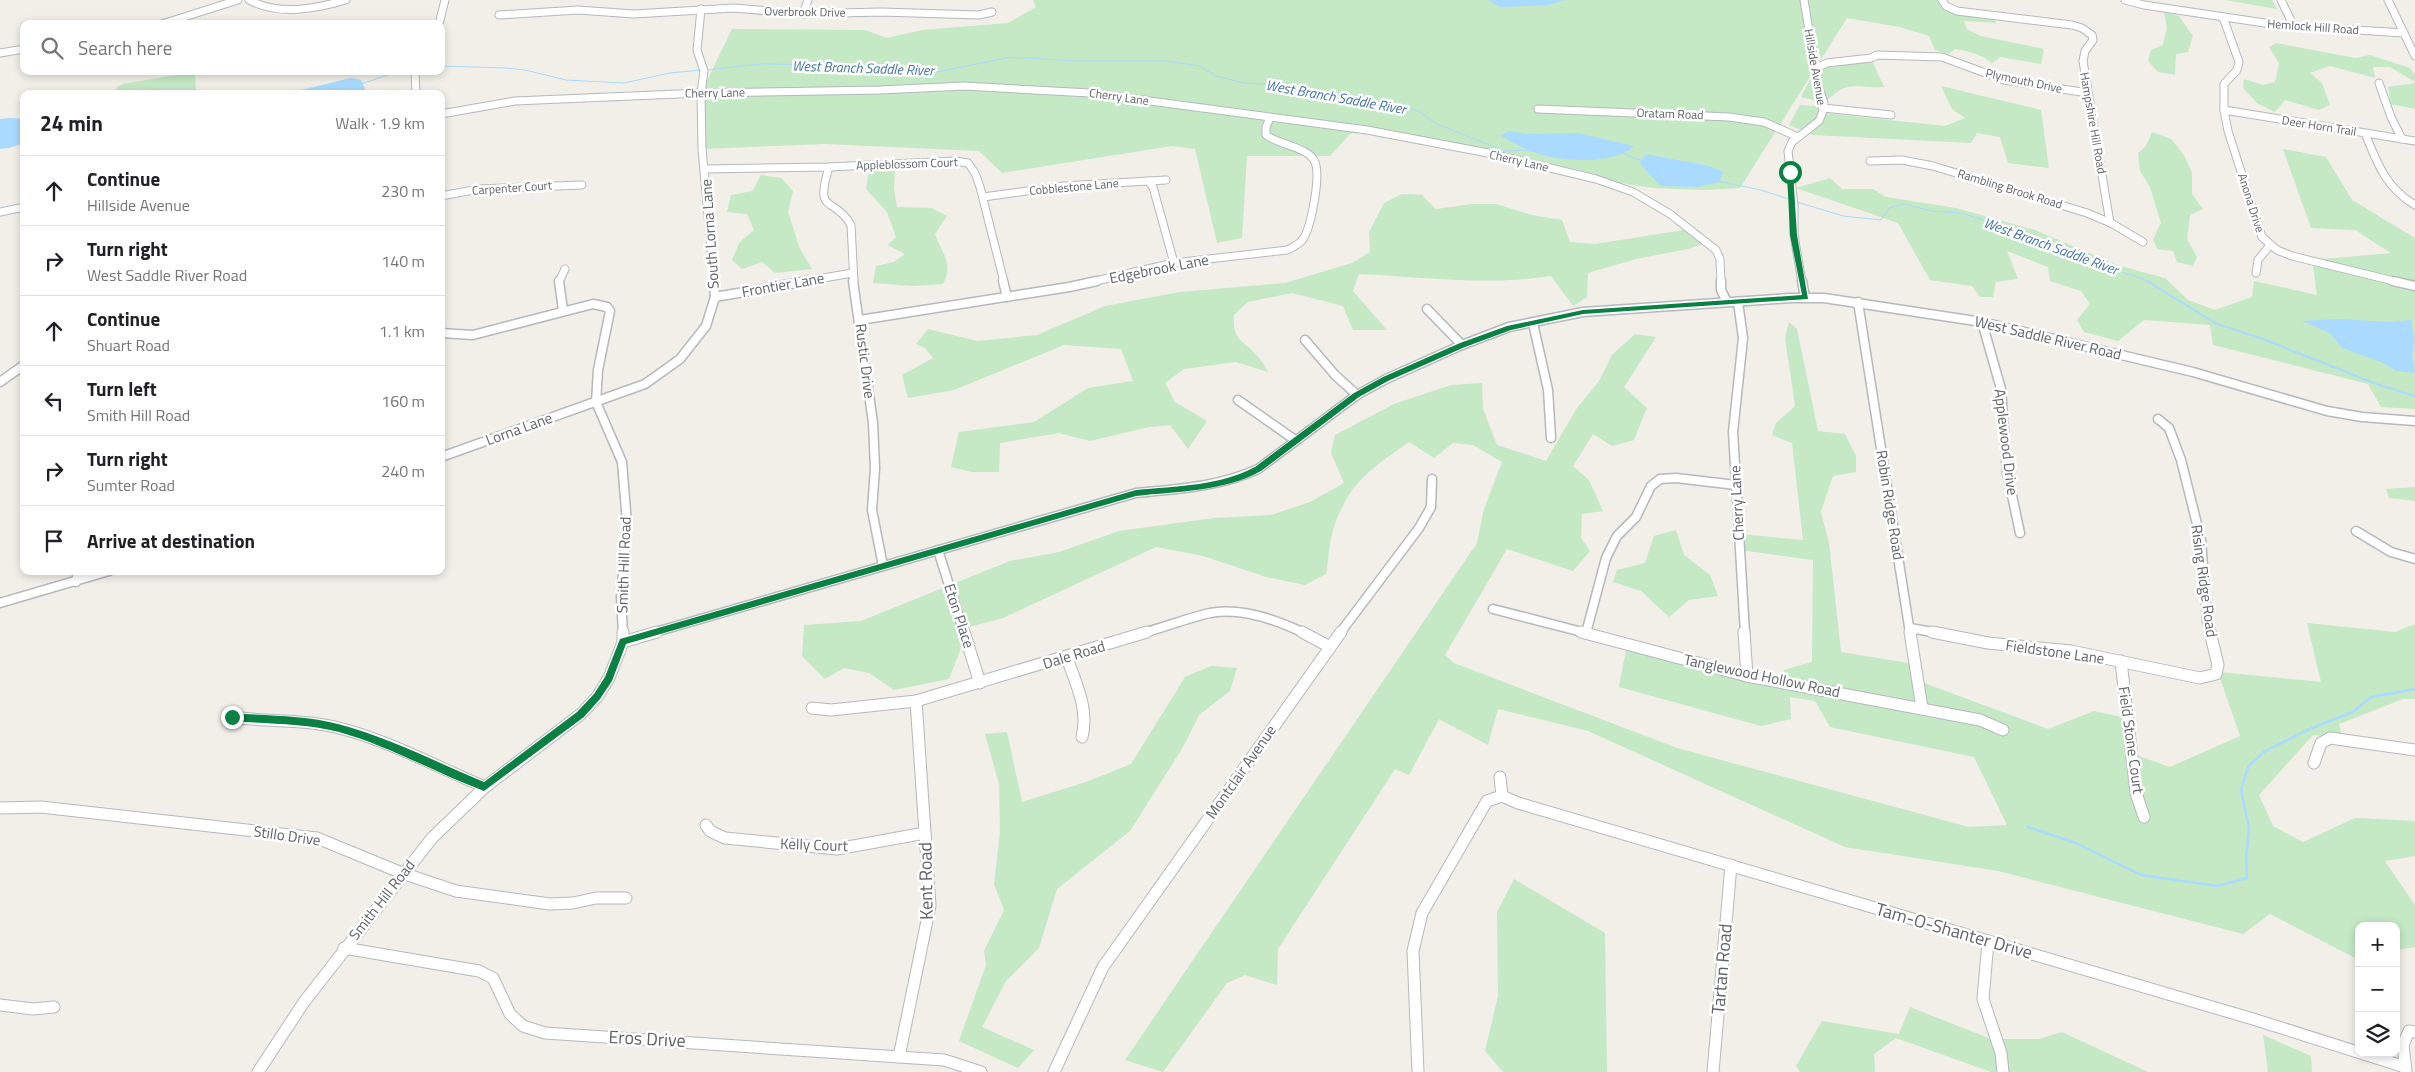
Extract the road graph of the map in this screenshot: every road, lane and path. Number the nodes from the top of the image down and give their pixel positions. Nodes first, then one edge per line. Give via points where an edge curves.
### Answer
1 (238, 0) edge
2 (249, 0) edge
3 (346, 0) edge
4 (445, 0) edge
5 (808, 0) edge
6 (1804, 0) edge
7 (1942, 0) edge
8 (2125, 0) edge
9 (2159, 0) edge
10 (2281, 0) edge
11 (2388, 0) edge
12 (2162, 8) junction
13 (701, 9) junction
14 (992, 12) dead end
15 (499, 14) dead end
16 (803, 14) junction
17 (2223, 17) junction
18 (175, 20) edge
19 (440, 20) edge
20 (2294, 27) junction
21 (2404, 33) junction
22 (20, 50) edge
23 (0, 54) edge
24 (2415, 56) edge
25 (1816, 68) junction
26 (415, 75) edge
27 (2379, 84) dead end
28 (416, 90) edge
29 (701, 93) junction
30 (2088, 93) junction
31 (1823, 108) junction
32 (1538, 109) dead end
33 (2224, 110) junction
34 (445, 113) edge
35 (1891, 115) dead end
36 (1270, 118) junction
37 (2365, 133) junction
38 (1798, 138) junction
39 (2402, 139) junction
40 (2415, 141) edge
41 (1870, 161) dead end
42 (829, 167) junction
43 (706, 169) junction
44 (1166, 180) dead end
45 (1148, 181) junction
46 (582, 185) dead end
47 (445, 195) edge
48 (983, 197) junction
49 (2415, 205) edge
50 (20, 208) edge
51 (0, 212) edge
52 (2110, 222) junction
53 (2143, 242) dead end
54 (2270, 246) junction
55 (1174, 263) junction
56 (565, 269) dead end
57 (2256, 273) dead end
58 (852, 274) junction
59 (2415, 286) edge
60 (715, 297) junction
61 (1007, 297) junction
62 (1805, 297) junction
63 (1727, 302) junction
64 (1738, 302) junction
65 (1858, 302) junction
66 (1675, 307) joint
67 (1427, 309) dead end
68 (563, 310) junction
69 (860, 320) junction
70 (1533, 322) junction
71 (1982, 322) junction
72 (445, 334) edge
73 (1306, 340) dead end
74 (1462, 345) junction
75 (20, 368) edge
76 (0, 382) edge
77 (1356, 395) junction
78 (1238, 400) dead end
79 (596, 402) junction
80 (2158, 419) dead end
81 (2415, 421) edge
82 (1551, 438) dead end
83 (1295, 440) junction
84 (445, 456) edge
85 (1432, 479) dead end
86 (1736, 485) junction
87 (2356, 531) dead end
88 (2020, 533) dead end
89 (938, 550) junction
90 (2415, 559) edge
91 (883, 566) junction
92 (77, 575) edge
93 (97, 575) edge
94 (76, 582) junction
95 (0, 603) edge
96 (1493, 609) dead end
97 (1910, 628) junction
98 (1586, 634) junction
99 (623, 642) junction
100 (1330, 647) junction
101 (1067, 658) junction
102 (2120, 661) junction
103 (1748, 676) junction
104 (2200, 678) joint
105 (980, 683) junction
106 (916, 701) junction
107 (812, 708) dead end
108 (1922, 708) junction
109 (232, 717) dead end
110 (2003, 730) dead end
111 (1082, 737) dead end
112 (2415, 750) edge
113 (2314, 763) dead end
114 (1500, 777) dead end
115 (484, 787) junction
116 (1502, 796) junction
117 (0, 808) edge
118 (2144, 817) dead end
119 (706, 825) dead end
120 (925, 833) junction
121 (1731, 865) junction
122 (402, 873) junction
123 (626, 898) dead end
124 (1988, 942) junction
125 (344, 948) junction
126 (0, 1005) edge
127 (54, 1007) dead end
128 (2415, 1032) edge
129 (899, 1057) junction
130 (2406, 1070) edge
131 (258, 1072) edge
132 (981, 1072) edge
133 (1054, 1072) edge
134 (1418, 1072) edge
135 (1713, 1072) edge
136 (2003, 1072) edge

1 - 18 street
2 - 3 street via 264,8 299,9
4 - 19 street
5 - 16 street
6 - 25 street, Hillside Avenue
7 - 30 street, Hampshire Hill Road via 1957,11 2072,25 2086,30 2094,38 2083,56
8 - 12 street
9 - 12 street
10 - 20 street
11 - 21 street
12 - 17 street
13 - 15 street, Overbrook Drive via 634,14 578,10
13 - 16 street, Overbrook Drive via 734,8
13 - 29 street, South Lorna Lane via 697,42 704,71
14 - 16 street, Overbrook Drive
17 - 20 street, Hemlock Hill Road
17 - 33 street, Anona Drive via 2239,62 2237,70 2224,84
20 - 21 street, Hemlock Hill Road
21 - 24 street
22 - 23 street
25 - 30 street, Plymouth Drive via 1827,63 1871,58 1877,54 1934,56 2004,80
25 - 31 street, Hillside Avenue
26 - 28 street
27 - 39 street
29 - 34 street, Cherry Lane via 515,101
29 - 36 street, Cherry Lane via 940,86 1063,90
29 - 43 street, South Lorna Lane via 702,149
30 - 52 street, Hampshire Hill Road
31 - 35 street
31 - 38 street, Hillside Avenue via 1819,121
32 - 38 street, Oratam Road via 1729,116 1764,122
33 - 37 street, Deer Horn Trail
33 - 54 street, Anona Drive via 2260,232
36 - 55 street, Edgebrook Lane via 1266,135 1277,143 1307,154 1316,166 1313,202 1302,241 1287,250
36 - 63 street, Cherry Lane via 1367,130 1488,153 1596,179 1650,200 1708,242 1720,256 1721,290
37 - 39 street, Deer Horn Trail
37 - 49 street via 2385,182
38 - 62 street, Hillside Avenue via 1788,151 1794,235
39 - 40 street, Deer Horn Trail
41 - 52 street, Rambling Brook Road via 1897,159 1932,164
42 - 43 street, Appleblossom Court
42 - 48 street, Appleblossom Court via 963,162 970,164 975,171
42 - 58 street, Rustic Drive via 823,197 847,218 850,225
43 - 60 street, South Lorna Lane
44 - 45 street, Cobblestone Lane
45 - 48 street, Cobblestone Lane via 1063,186
45 - 55 street via 1153,187
46 - 47 street, Carpenter Court via 479,188
48 - 61 street, Appleblossom Court
50 - 51 street
52 - 53 street, Rambling Brook Road
54 - 57 street via 2258,260
54 - 59 street, Anona Drive via 2292,256
55 - 61 street, Edgebrook Lane via 1070,287
56 - 68 street via 558,283
58 - 60 street, Frontier Lane
58 - 69 street, Rustic Drive
60 - 79 street, South Lorna Lane via 706,326 680,359 644,384
61 - 69 street, Edgebrook Lane
62 - 64 street, West Saddle River Road
62 - 65 street, West Saddle River Road
63 - 64 street, West Saddle River Road
63 - 66 street, West Saddle River Road
64 - 86 street, Cherry Lane via 1743,338 1732,432
65 - 71 street, West Saddle River Road
65 - 97 street, Robin Ridge Road
66 - 70 street via 1583,312
67 - 74 street
68 - 72 street, Smith Hill Road via 474,335
68 - 79 street, Smith Hill Road via 593,304 607,307 610,311 598,370
69 - 91 street, Rustic Drive via 873,423 875,468 872,510
70 - 74 street
70 - 82 street via 1548,390
71 - 81 street, West Saddle River Road via 2185,370 2320,409 2362,417
71 - 88 street, Applewood Drive via 2001,388 2007,472
73 - 77 street
74 - 77 street
75 - 76 street
77 - 83 street
78 - 83 street
79 - 84 street, Lorna Lane
79 - 99 street, Smith Hill Road via 622,462 625,483 627,523 621,598
80 - 104 street, Rising Ridge Road via 2169,428 2181,460 2201,540 2207,621 2218,665 2216,674
83 - 89 street via 1240,479 1136,493
85 - 100 street, Montclair Avenue via 1431,507 1419,528
86 - 98 street via 1671,478 1650,485 1636,517 1613,544 1598,580
86 - 103 street, Cherry Lane
87 - 90 street via 2391,552
89 - 91 street
89 - 105 street, Eton Place
91 - 99 street
92 - 94 street
93 - 94 street
94 - 95 street
96 - 98 street, Tanglewood Hollow Road
97 - 102 street, Fieldstone Lane via 1967,640 2071,651
97 - 108 street, Robin Ridge Road
98 - 103 street, Tanglewood Hollow Road
99 - 115 street, Smith Hill Road via 609,678 581,714
100 - 101 street, Dale Road via 1278,620 1251,614 1212,613
100 - 133 street, Montclair Avenue via 1103,967
101 - 105 street, Dale Road
101 - 111 street via 1087,722
102 - 104 street, Fieldstone Lane
102 - 118 street, Field Stone Court via 2136,793
103 - 108 street, Tanglewood Hollow Road
105 - 106 street, Dale Road
106 - 107 street, Dale Road via 831,710
106 - 120 street, Kent Road
108 - 110 street, Tanglewood Hollow Road via 1980,720
109 - 115 street via 337,728
112 - 113 street via 2330,738 2321,743
114 - 116 street
115 - 122 street, Smith Hill Road
116 - 121 street, Tam-O-Shanter Drive
116 - 134 street via 1487,801 1422,914 1412,952
117 - 122 street, Stillo Drive via 40,806 317,838
119 - 120 street, Kelly Court via 710,831 725,838 837,849
120 - 129 street, Kent Road via 930,906
121 - 124 street, Tam-O-Shanter Drive
121 - 135 street, Tartan Road
122 - 123 street, Stillo Drive via 456,891 550,904
122 - 125 street, Smith Hill Road
124 - 130 street, Tam-O-Shanter Drive via 2253,1019
124 - 136 street via 1983,999 2001,1053
125 - 129 street, Eros Drive via 479,971 492,978 510,1014 523,1026 545,1033
125 - 131 street, Smith Hill Road
126 - 127 street via 33,1009
128 - 130 street via 2409,1031 2403,1045
129 - 132 street, Eros Drive via 944,1060

